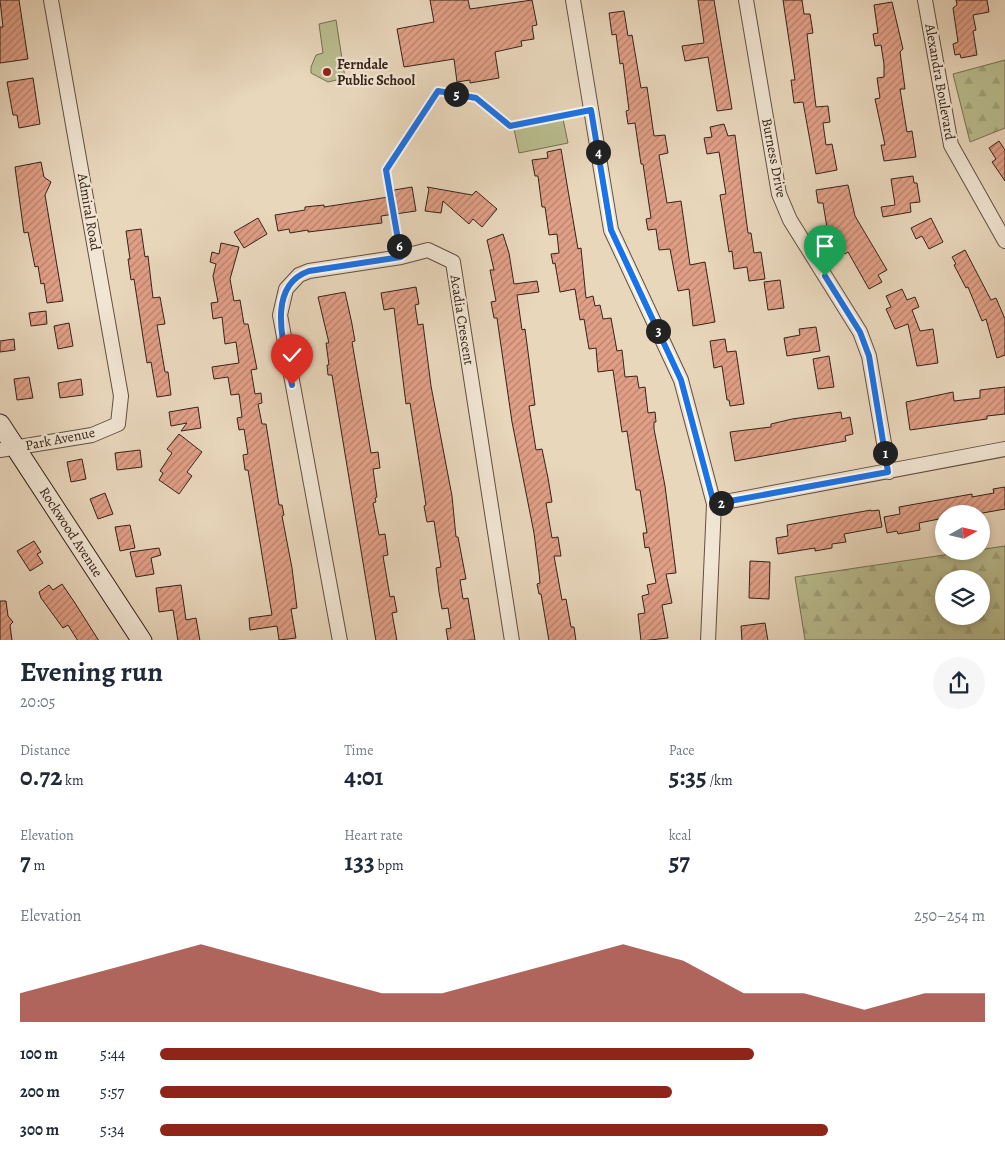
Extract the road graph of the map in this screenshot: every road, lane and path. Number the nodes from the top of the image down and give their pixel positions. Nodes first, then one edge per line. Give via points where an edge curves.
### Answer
1 (51, 0) edge
2 (573, 0) edge
3 (746, 0) edge
4 (925, 0) edge
5 (591, 110) junction
6 (1004, 236) edge
7 (401, 257) junction
8 (0, 424) edge
9 (118, 424) joint
10 (8, 449) edge
11 (1005, 449) edge
12 (888, 472) junction
13 (714, 504) junction
14 (142, 640) edge
15 (340, 640) edge
16 (512, 640) edge
17 (708, 640) edge

1 - 9 street, Admiral Road via 121,396
2 - 5 street
3 - 12 street, Burness Drive via 779,194 790,220 860,332 869,356
4 - 6 street, Alexandra Boulevard via 951,145
5 - 7 path via 510,126 476,98 438,91 386,170
5 - 13 street via 611,230 681,380
7 - 15 street, Acadia Crescent via 299,274 286,290 280,315
7 - 16 street, Acadia Crescent via 428,250 453,262
8 - 10 street, Rockwood Avenue
9 - 10 street, Park Avenue via 92,435
10 - 14 street, Rockwood Avenue
11 - 12 street
12 - 13 street
13 - 17 street

